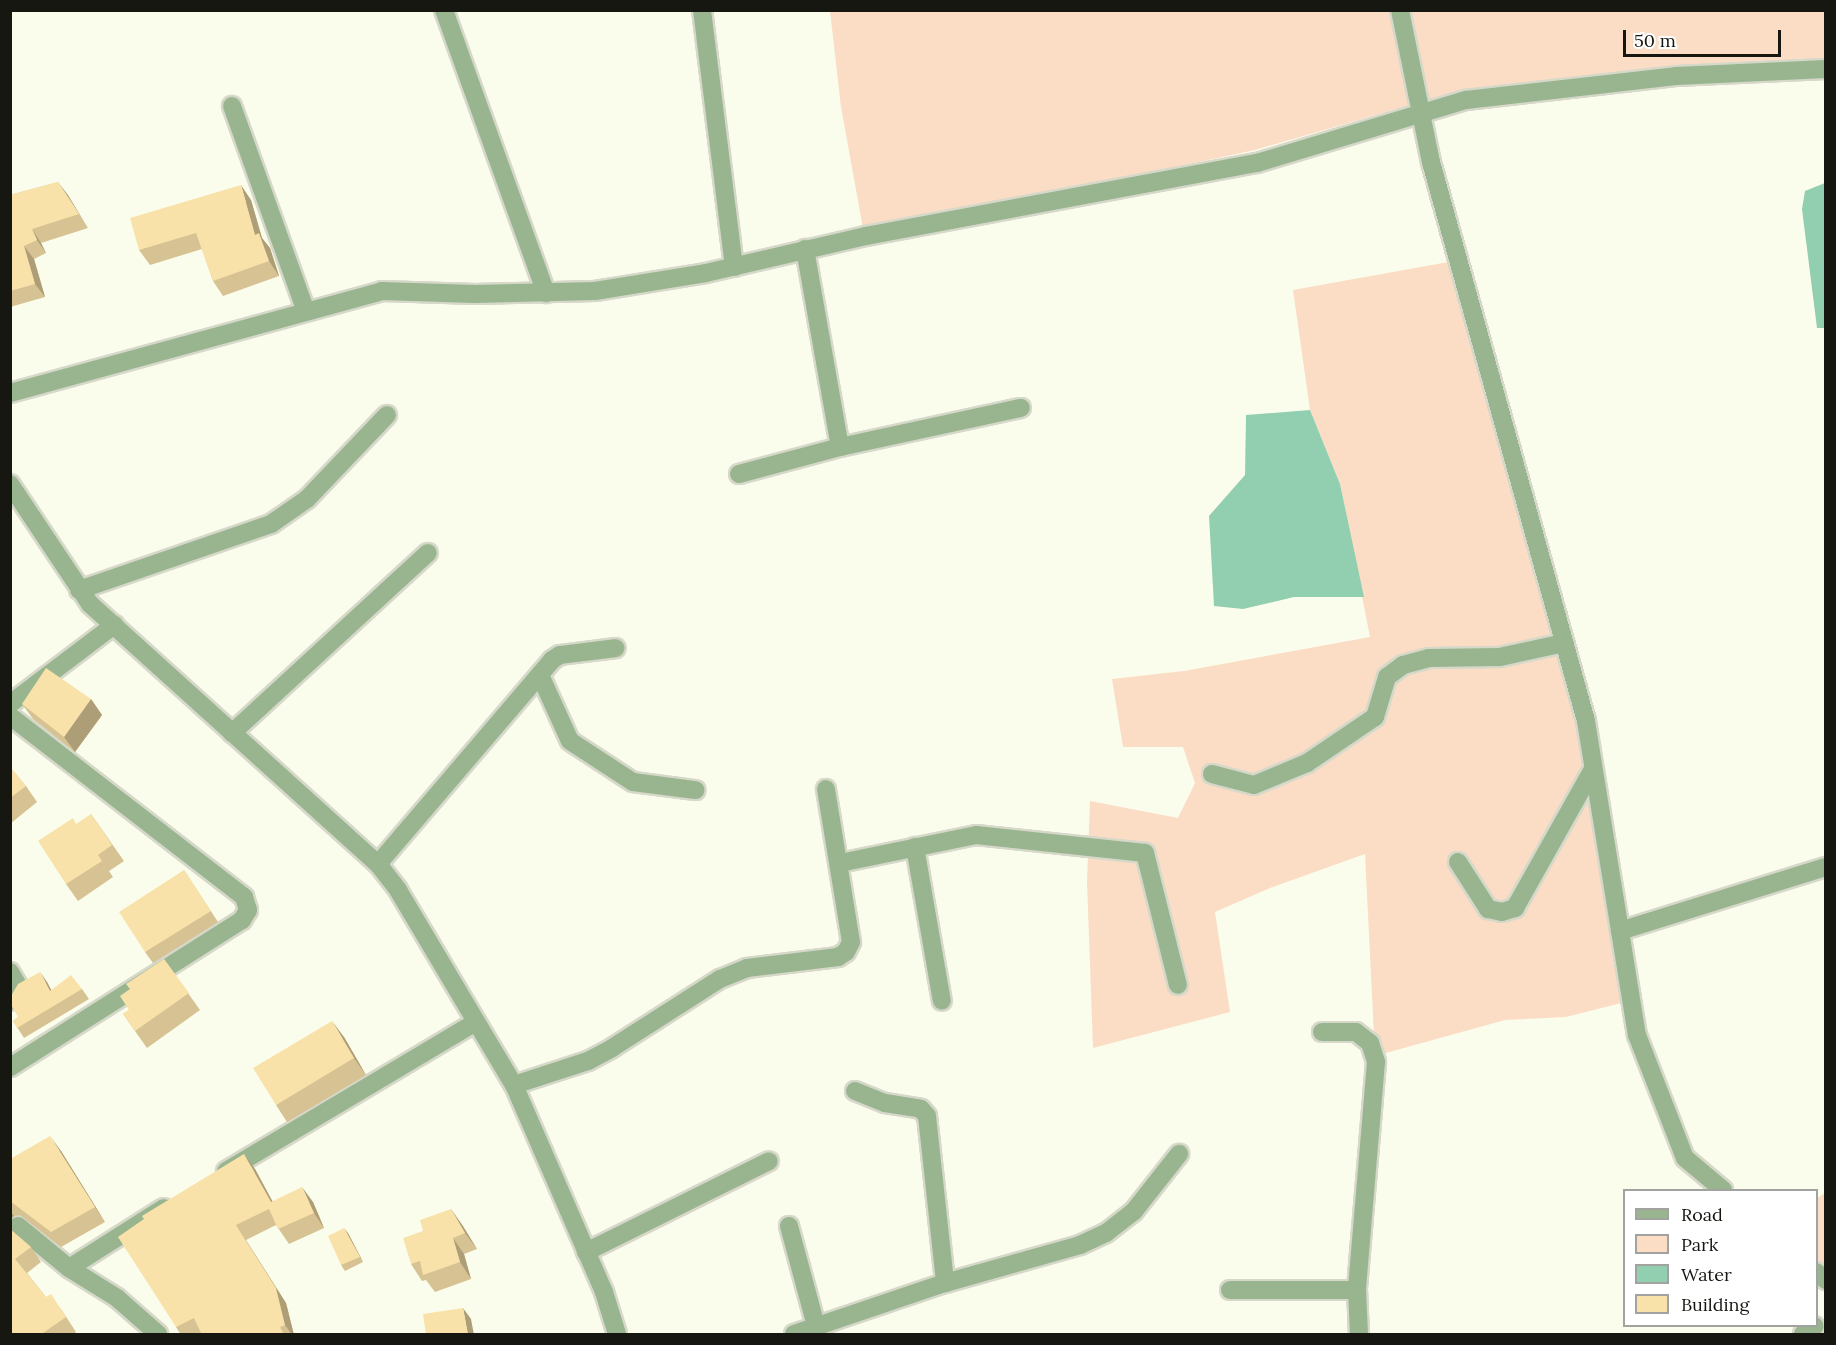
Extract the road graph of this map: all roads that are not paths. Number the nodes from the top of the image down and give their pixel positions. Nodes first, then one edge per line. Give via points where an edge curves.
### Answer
1 (444, 10) edge
2 (702, 10) edge
3 (1400, 10) edge
4 (1826, 69) edge
5 (232, 106) dead end
6 (1418, 111) junction
7 (805, 249) junction
8 (734, 267) junction
9 (546, 293) junction
10 (305, 309) junction
11 (10, 393) edge
12 (1021, 408) dead end
13 (387, 415) dead end
14 (840, 447) junction
15 (739, 474) dead end
16 (10, 484) edge
17 (428, 553) dead end
18 (79, 590) junction
19 (114, 626) junction
20 (1564, 642) junction
21 (616, 648) dead end
22 (540, 675) junction
23 (10, 704) edge
24 (10, 716) edge
25 (232, 733) junction
26 (1593, 769) junction
27 (1212, 774) dead end
28 (826, 789) dead end
29 (694, 790) dead end
30 (915, 847) junction
31 (1458, 862) dead end
32 (840, 863) junction
33 (378, 864) junction
34 (1826, 867) edge
35 (1620, 931) junction
36 (10, 972) edge
37 (1178, 985) dead end
38 (10, 1001) edge
39 (942, 1002) dead end
40 (476, 1022) junction
41 (1322, 1032) dead end
42 (10, 1067) edge
43 (514, 1085) junction
44 (855, 1091) dead end
45 (1179, 1154) dead end
46 (769, 1161) dead end
47 (205, 1183) edge
48 (1721, 1189) edge
49 (185, 1195) edge
50 (18, 1226) dead end
51 (789, 1226) dead end
52 (586, 1252) junction
53 (69, 1268) junction
54 (945, 1283) junction
55 (1230, 1290) dead end
56 (1358, 1290) junction
57 (816, 1326) junction
58 (158, 1335) edge
59 (617, 1335) edge
60 (794, 1335) edge
61 (1359, 1335) edge

1 - 9 street
2 - 8 street
3 - 6 street
4 - 6 street via 1676,76 1466,100
5 - 10 street
6 - 7 street via 1257,163
6 - 20 street
7 - 8 street
7 - 14 street
8 - 9 street via 595,291
9 - 10 street via 382,291
10 - 11 street
12 - 14 street
13 - 18 street via 307,499 271,524 229,542
14 - 15 street
16 - 18 street
17 - 25 street
18 - 19 street
19 - 23 street
19 - 25 street
20 - 26 street via 1586,721
20 - 27 street via 1500,657 1430,658 1403,665 1387,677 1375,717 1308,763 1254,785
21 - 22 street via 560,655
22 - 29 street via 570,741 633,782
22 - 33 street
24 - 42 street via 244,897 248,910 242,920
25 - 33 street
26 - 31 street via 1515,908 1502,912 1488,909
26 - 35 street
28 - 32 street
30 - 32 street
30 - 37 street via 976,836 1145,853
30 - 39 street
32 - 43 street via 851,942 846,952 838,957 747,968 720,979 588,1061
33 - 40 street via 398,890
34 - 35 street
35 - 48 street via 1637,1035 1672,1132 1685,1158
36 - 38 street via 17,984
40 - 43 street
40 - 47 street
41 - 56 street via 1356,1032 1370,1043 1376,1062
43 - 52 street
44 - 54 street via 885,1103 921,1109 927,1116
45 - 54 street via 1134,1211 1106,1233 1080,1245
46 - 52 street
49 - 53 street
50 - 53 street
51 - 57 street
52 - 59 street
53 - 58 street via 125,1304
54 - 57 street
55 - 56 street
56 - 61 street
57 - 60 street

